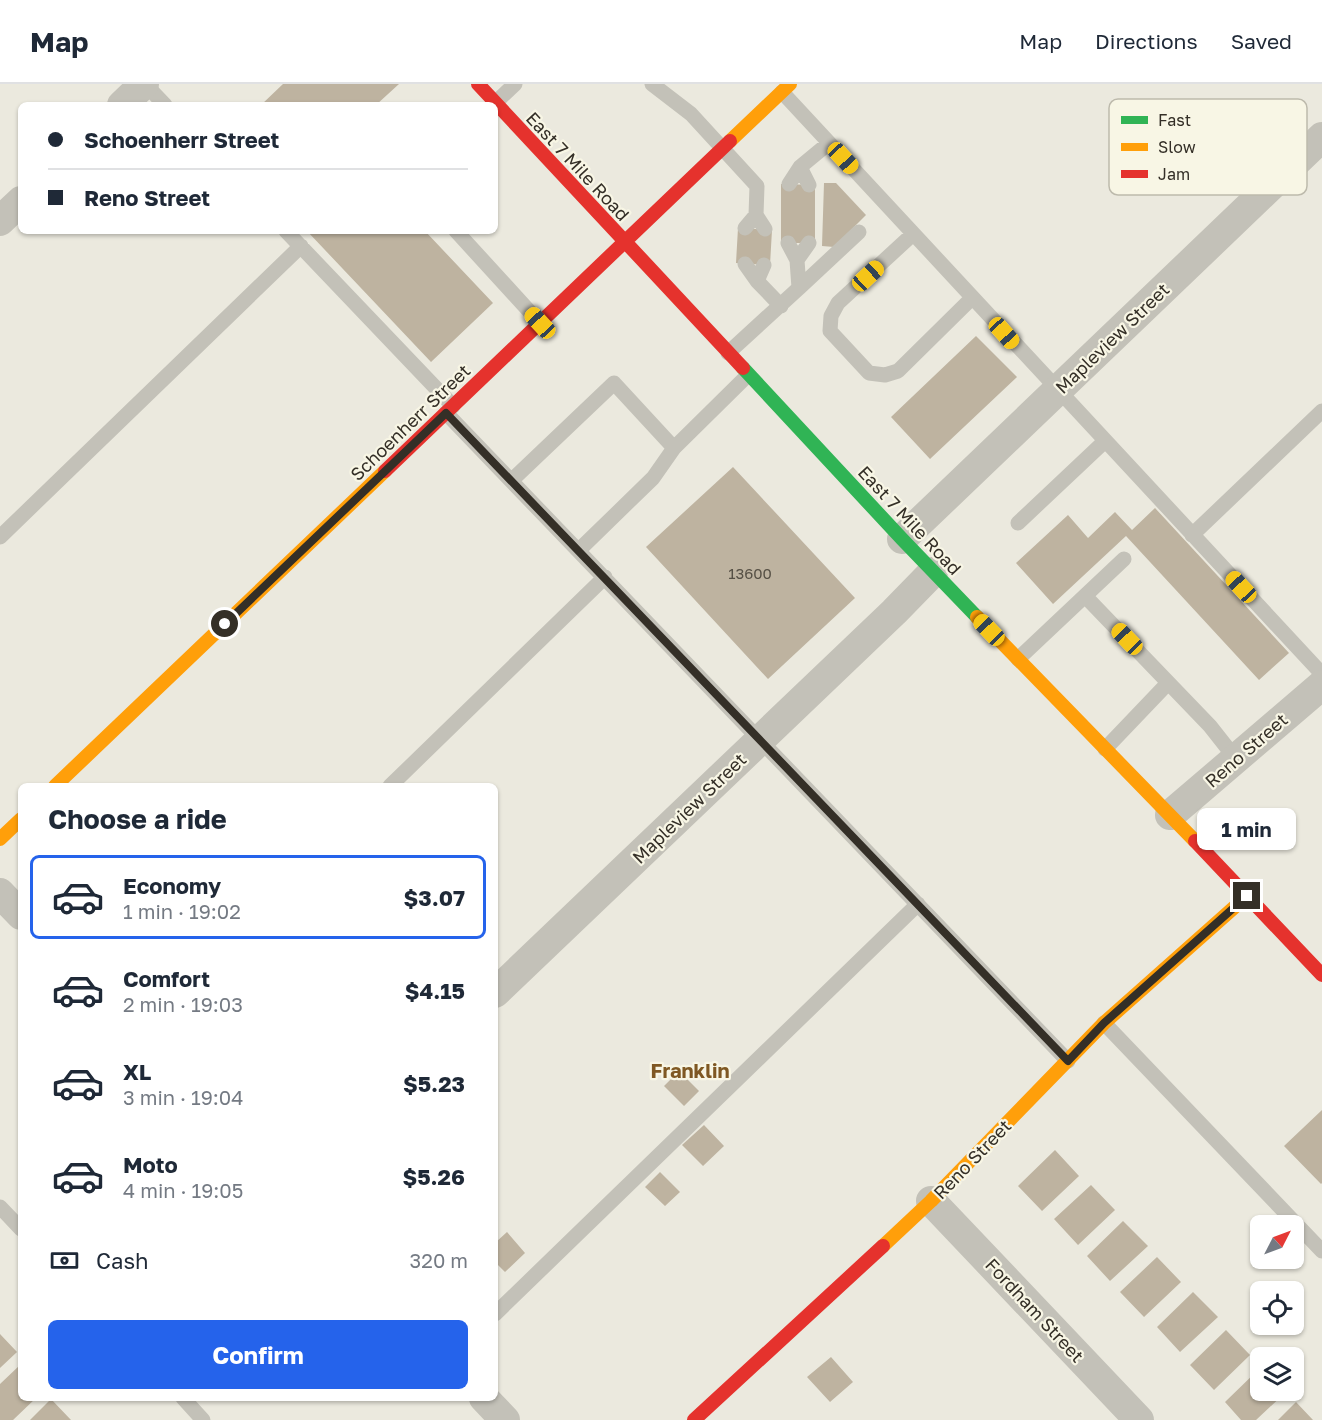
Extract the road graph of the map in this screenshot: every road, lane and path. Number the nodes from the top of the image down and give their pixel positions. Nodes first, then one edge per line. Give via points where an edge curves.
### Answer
1 (145, 84) edge
2 (478, 84) edge
3 (515, 84) edge
4 (652, 84) edge
5 (786, 88) edge
6 (125, 102) edge
7 (162, 102) edge
8 (494, 102) edge
9 (496, 102) edge
10 (498, 106) edge
11 (1322, 137) edge
12 (829, 143) junction
13 (723, 148) junction
14 (1307, 151) edge
15 (800, 167) junction
16 (789, 184) dead end
17 (809, 185) dead end
18 (1261, 195) edge
19 (18, 204) edge
20 (756, 215) junction
21 (0, 222) edge
22 (745, 228) dead end
23 (765, 230) dead end
24 (859, 232) dead end
25 (289, 234) edge
26 (459, 234) edge
27 (913, 234) junction
28 (624, 242) junction
29 (788, 243) dead end
30 (809, 243) dead end
31 (300, 246) junction
32 (797, 260) junction
33 (745, 264) dead end
34 (764, 265) dead end
35 (756, 281) junction
36 (799, 288) junction
37 (972, 298) junction
38 (781, 306) junction
39 (540, 323) junction
40 (728, 353) junction
41 (748, 375) junction
42 (1057, 390) junction
43 (449, 410) junction
44 (1322, 411) edge
45 (1105, 441) junction
46 (674, 448) junction
47 (512, 480) junction
48 (1017, 523) dead end
49 (1192, 535) junction
50 (0, 537) edge
51 (902, 539) junction
52 (579, 550) junction
53 (1124, 559) dead end
54 (933, 572) junction
55 (604, 577) junction
56 (1085, 596) junction
57 (1018, 659) junction
58 (1322, 674) edge
59 (1168, 683) junction
60 (1322, 685) edge
61 (760, 740) junction
62 (1106, 749) junction
63 (1236, 759) junction
64 (59, 783) edge
65 (393, 783) edge
66 (1170, 815) junction
67 (18, 822) edge
68 (0, 839) edge
69 (0, 893) edge
70 (1247, 896) junction
71 (918, 904) junction
72 (18, 912) edge
73 (1322, 975) edge
74 (498, 990) edge
75 (1104, 1023) junction
76 (1068, 1061) junction
77 (931, 1201) junction
78 (0, 1207) edge
79 (18, 1226) edge
80 (1322, 1251) edge
81 (498, 1311) edge
82 (186, 1401) edge
83 (487, 1401) edge
84 (204, 1420) edge
85 (506, 1420) edge
86 (694, 1420) edge
87 (1138, 1420) edge

1 - 6 street
1 - 7 lane
2 - 8 street, East 7 Mile Road
3 - 9 lane
4 - 13 lane via 691,114
5 - 12 lane
5 - 13 street, Schoenherr Street
10 - 28 street, East 7 Mile Road
11 - 14 street, Mapleview Street
12 - 15 lane
12 - 27 lane
13 - 20 lane via 757,186
13 - 28 street, Schoenherr Street
15 - 16 lane
15 - 17 lane
18 - 42 street, Mapleview Street
19 - 21 street
20 - 22 lane
20 - 23 lane
24 - 36 lane
25 - 31 lane
26 - 39 lane
27 - 37 lane
27 - 37 lane via 838,303 831,316 830,331 869,373 885,375 898,371
28 - 39 street, Schoenherr Street
28 - 40 street, East 7 Mile Road
29 - 32 lane
30 - 32 lane
31 - 43 lane
31 - 50 lane
32 - 36 lane
33 - 35 lane
34 - 35 lane
35 - 38 lane
36 - 38 lane
37 - 42 lane
38 - 40 lane
39 - 43 street, Schoenherr Street
40 - 41 street, East 7 Mile Road
41 - 46 lane
41 - 51 street, East 7 Mile Road
42 - 45 lane
42 - 51 street, Mapleview Street
43 - 47 lane
43 - 64 street, Schoenherr Street
44 - 49 lane
45 - 48 lane
45 - 49 lane
46 - 47 lane via 614,383
46 - 52 lane via 653,478
47 - 52 lane
49 - 58 lane
51 - 54 street, East 7 Mile Road
52 - 55 lane
53 - 56 lane
54 - 57 street, East 7 Mile Road
54 - 61 street, Mapleview Street
55 - 61 lane
55 - 65 lane
56 - 57 lane
56 - 59 lane
57 - 62 street, East 7 Mile Road
59 - 62 lane
59 - 63 lane
60 - 63 street, Reno Street
61 - 71 lane
61 - 74 street, Mapleview Street
62 - 66 street, East 7 Mile Road
63 - 66 street, Reno Street
66 - 70 street, East 7 Mile Road
67 - 68 street
69 - 72 street
70 - 73 street, East 7 Mile Road
70 - 75 street, Reno Street
71 - 76 lane
71 - 81 lane
75 - 76 street, Reno Street
75 - 80 lane
76 - 77 street, Reno Street
77 - 86 street, Reno Street
77 - 87 street, Fordham Street
78 - 79 lane
82 - 84 lane
83 - 85 street

